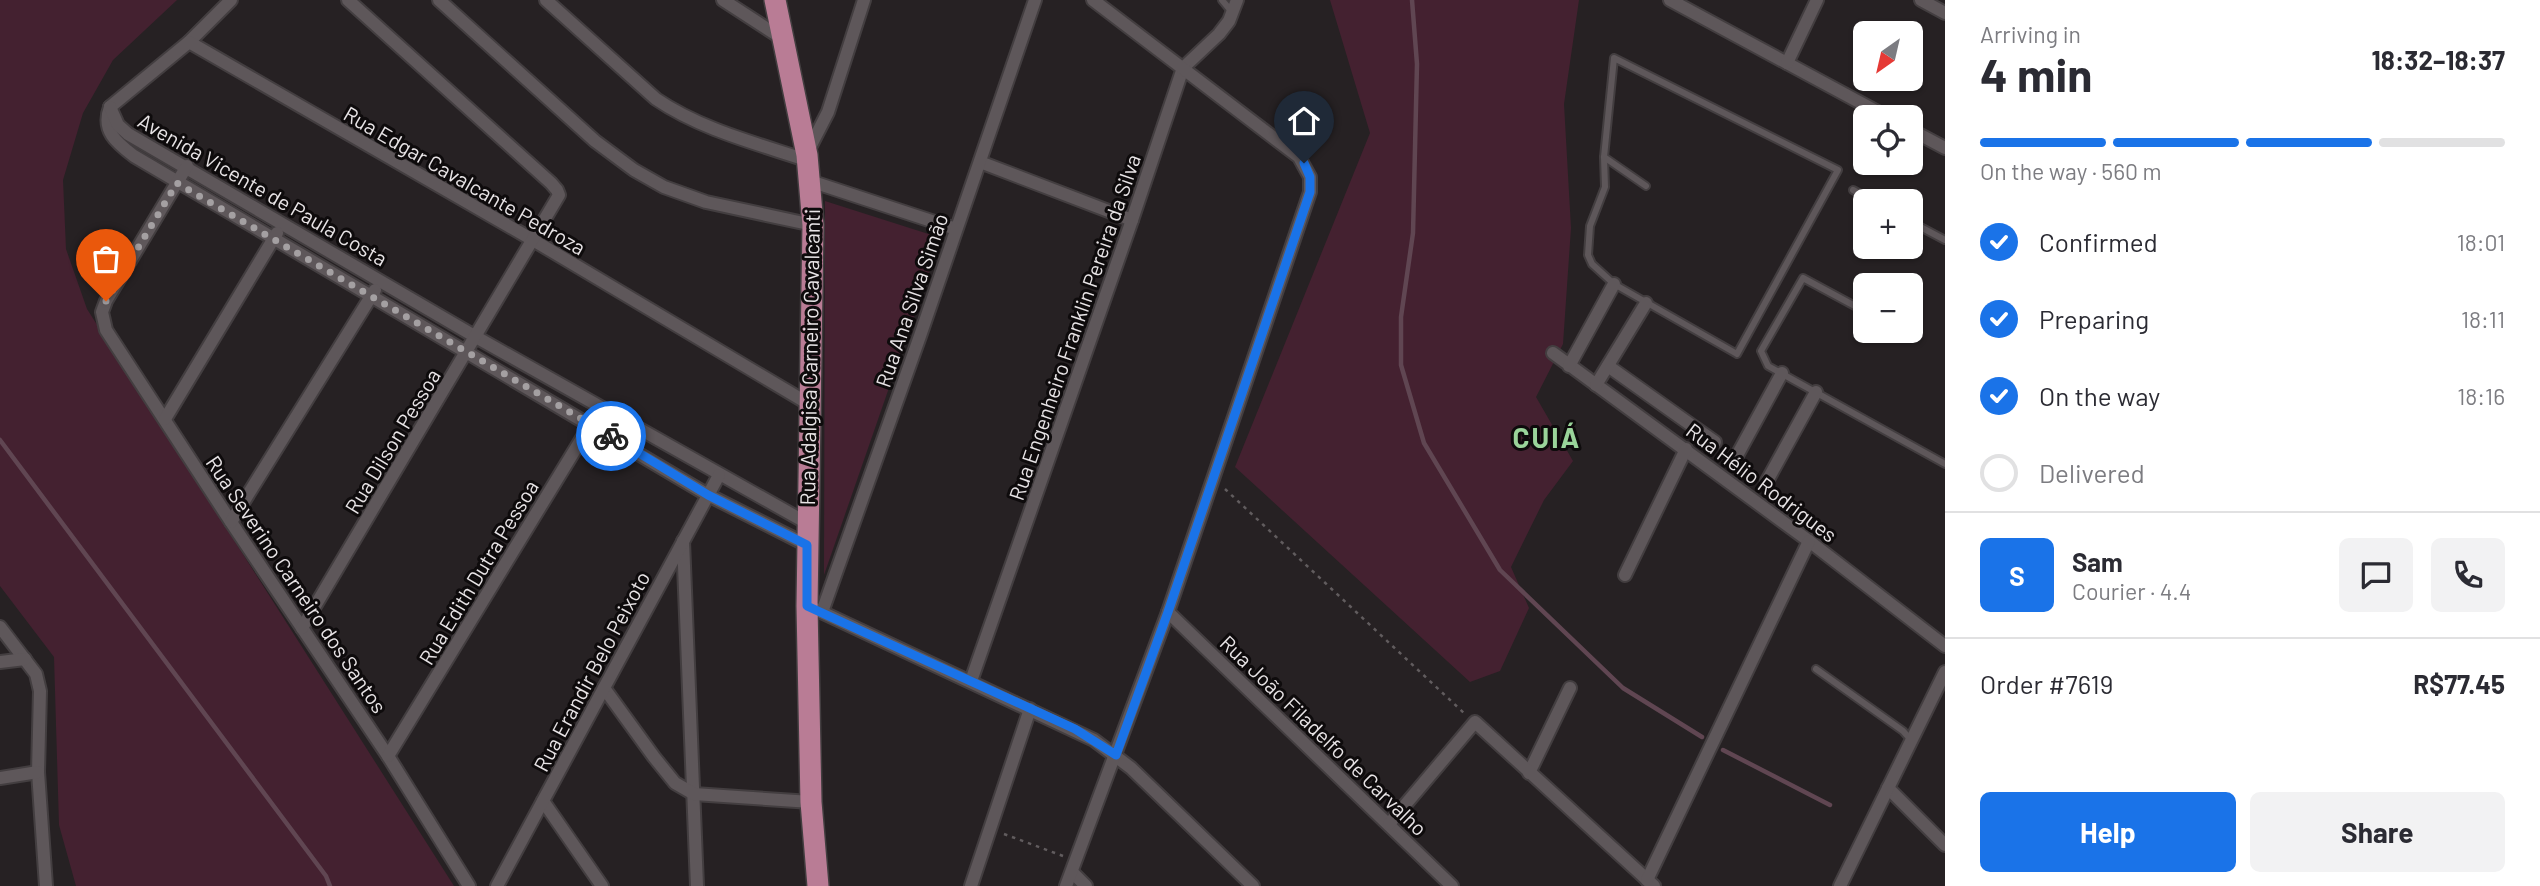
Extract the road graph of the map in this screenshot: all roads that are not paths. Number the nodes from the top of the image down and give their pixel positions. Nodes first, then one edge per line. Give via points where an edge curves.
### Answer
1 (231, 0) edge
2 (348, 0) edge
3 (439, 0) edge
4 (546, 0) edge
5 (723, 0) edge
6 (775, 0) edge
7 (864, 0) edge
8 (1035, 0) edge
9 (1093, 0) edge
10 (1222, 0) edge
11 (1237, 0) edge
12 (1670, 0) edge
13 (1817, 0) edge
14 (1922, 0) edge
15 (1233, 13) junction
16 (1945, 13) edge
17 (783, 39) junction
18 (189, 42) junction
19 (1787, 64) junction
20 (1183, 68) junction
21 (1864, 105) edge
22 (110, 107) junction
23 (1923, 136) edge
24 (1945, 148) edge
25 (806, 157) junction
26 (1604, 157) junction
27 (979, 162) junction
28 (187, 166) junction
29 (810, 181) junction
30 (177, 183) junction
31 (1646, 186) dead end
32 (1132, 220) junction
33 (282, 224) junction
34 (813, 225) junction
35 (1923, 228) edge
36 (956, 229) junction
37 (274, 238) junction
38 (533, 240) junction
39 (1945, 240) edge
40 (380, 280) junction
41 (1614, 284) junction
42 (372, 295) junction
43 (1646, 303) junction
44 (1853, 305) edge
45 (476, 337) junction
46 (468, 351) junction
47 (1553, 354) dead end
48 (1569, 366) junction
49 (1608, 366) junction
50 (1782, 373) junction
51 (1596, 385) junction
52 (1816, 392) junction
53 (809, 404) junction
54 (600, 407) junction
55 (166, 419) junction
56 (591, 424) junction
57 (1715, 442) dead end
58 (1686, 449) junction
59 (1734, 461) dead end
60 (1945, 464) edge
61 (719, 475) junction
62 (1768, 481) dead end
63 (708, 495) junction
64 (231, 522) junction
65 (807, 523) junction
66 (683, 541) junction
67 (1810, 541) junction
68 (807, 545) junction
69 (1625, 575) dead end
70 (814, 609) junction
71 (1168, 612) junction
72 (0, 627) edge
73 (302, 628) junction
74 (1945, 646) edge
75 (25, 659) junction
76 (0, 662) edge
77 (1816, 669) dead end
78 (1945, 672) edge
79 (971, 681) junction
80 (604, 688) junction
81 (1570, 688) dead end
82 (1030, 709) junction
83 (1911, 740) junction
84 (1116, 755) junction
85 (388, 756) junction
86 (38, 772) junction
87 (1528, 773) junction
88 (0, 778) edge
89 (1888, 788) junction
90 (694, 794) junction
91 (543, 801) junction
92 (811, 802) junction
93 (1389, 824) junction
94 (1945, 845) edge
95 (1074, 867) junction
96 (1650, 883) edge
97 (46, 886) edge
98 (469, 886) edge
99 (497, 886) edge
100 (602, 886) edge
101 (697, 886) edge
102 (818, 886) edge
103 (971, 886) edge
104 (1066, 886) edge
105 (1086, 886) edge
106 (1253, 886) edge
107 (1452, 886) edge
108 (1840, 886) edge

1 - 18 street
2 - 38 street, Rua Dilson Pessoa via 557,190 555,205
3 - 34 street via 586,133 634,170 706,202
4 - 25 street via 672,109 735,136
5 - 17 street
6 - 17 main road, Rua Adalgisa Carneiro Cavalcanti
7 - 25 street via 828,112
8 - 27 street, Rua Ana Silva Simão
9 - 20 street
10 - 15 lane
11 - 15 street, Rua Engenheiro Franklin Pereira da Silva
12 - 19 street
13 - 19 street
14 - 16 street
15 - 20 street, Rua Engenheiro Franklin Pereira da Silva via 1219,34
17 - 25 main road, Rua Adalgisa Carneiro Cavalcanti
18 - 22 street
18 - 38 street, Rua Edgar Cavalcante Pedroza
19 - 21 street
20 - 32 street, Rua Engenheiro Franklin Pereira da Silva
20 - 71 street via 1299,157 1310,177 1310,192
22 - 28 street, Avenida Vicente de Paula Costa via 128,134
22 - 30 street, Avenida Vicente de Paula Costa via 107,126 114,140
23 - 24 street
25 - 29 main road, Rua Adalgisa Carneiro Cavalcanti
26 - 31 lane
26 - 41 lane via 1605,187 1590,226 1588,255
26 - 43 lane via 1614,58 1838,170 1737,354
27 - 32 street
27 - 36 street, Rua Ana Silva Simão
28 - 30 street
28 - 33 street, Avenida Vicente de Paula Costa
29 - 34 main road, Rua Adalgisa Carneiro Cavalcanti
29 - 36 street
30 - 37 street, Avenida Vicente de Paula Costa
30 - 55 street, Rua Severino Carneiro dos Santos via 102,312 106,330
32 - 79 street, Rua Engenheiro Franklin Pereira da Silva
33 - 37 street
33 - 40 street, Avenida Vicente de Paula Costa
34 - 53 main road, Rua Adalgisa Carneiro Cavalcanti
35 - 39 lane
36 - 70 street, Rua Ana Silva Simão
37 - 42 street, Avenida Vicente de Paula Costa
37 - 55 street
38 - 45 street, Rua Dilson Pessoa
38 - 53 street, Rua Edgar Cavalcante Pedroza
40 - 42 street
40 - 45 street, Avenida Vicente de Paula Costa
41 - 43 lane
41 - 48 street
42 - 46 street, Avenida Vicente de Paula Costa
42 - 64 street
43 - 49 street
44 - 50 lane via 1802,278 1761,351 1768,366
45 - 46 street, Rua Dilson Pessoa
45 - 54 street, Avenida Vicente de Paula Costa
46 - 56 street, Avenida Vicente de Paula Costa
46 - 73 street, Rua Dilson Pessoa
47 - 48 street, Rua Hélio Rodrigues
48 - 51 street, Rua Hélio Rodrigues
49 - 51 street
49 - 57 street
50 - 52 lane
50 - 59 street
51 - 58 street, Rua Hélio Rodrigues
52 - 60 lane
52 - 62 street
53 - 65 main road, Rua Adalgisa Carneiro Cavalcanti
54 - 56 street, Rua Edith Dutra Pessoa
54 - 61 street, Avenida Vicente de Paula Costa
55 - 64 street, Rua Severino Carneiro dos Santos
56 - 63 street, Avenida Vicente de Paula Costa
56 - 85 street, Rua Edith Dutra Pessoa
58 - 67 street, Rua Hélio Rodrigues
58 - 69 street
61 - 63 street, Rua Erandir Belo Peixoto
61 - 65 street, Avenida Vicente de Paula Costa
63 - 66 street, Rua Erandir Belo Peixoto
63 - 68 street, Avenida Vicente de Paula Costa
64 - 73 street, Rua Severino Carneiro dos Santos
65 - 68 main road, Rua Adalgisa Carneiro Cavalcanti
66 - 80 street, Rua Erandir Belo Peixoto
66 - 90 street
67 - 74 street, Rua Hélio Rodrigues
67 - 96 street
68 - 70 main road, Rua Adalgisa Carneiro Cavalcanti
70 - 79 street
70 - 92 main road, Rua Adalgisa Carneiro Cavalcanti
71 - 84 street
71 - 93 street, Rua João Filadelfo de Carvalho
72 - 75 street
73 - 85 street, Rua Severino Carneiro dos Santos
75 - 76 street
75 - 86 street via 36,674 40,691
77 - 83 lane
78 - 83 street
79 - 82 street
80 - 90 street via 675,783
80 - 91 street, Rua Erandir Belo Peixoto
81 - 87 street
82 - 84 street via 1075,729
82 - 103 street
83 - 89 street
84 - 95 street
84 - 106 street
85 - 98 street, Rua Severino Carneiro dos Santos
86 - 88 street
86 - 97 street
87 - 93 street via 1475,722
87 - 96 street
89 - 94 street
89 - 108 street
90 - 92 street
90 - 101 street
91 - 99 street, Rua Erandir Belo Peixoto
91 - 100 street
92 - 102 main road, Rua Adalgisa Carneiro Cavalcanti
93 - 107 street, Rua João Filadelfo de Carvalho
95 - 104 street
95 - 105 street

